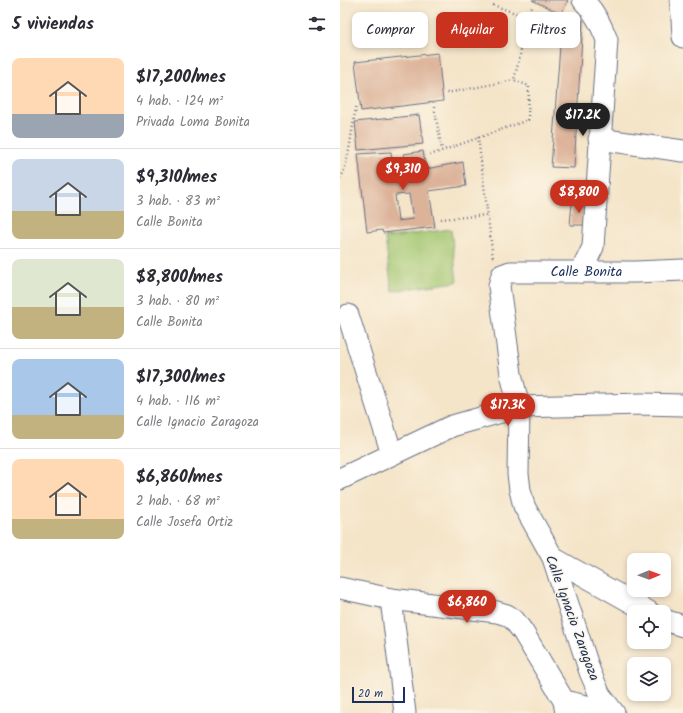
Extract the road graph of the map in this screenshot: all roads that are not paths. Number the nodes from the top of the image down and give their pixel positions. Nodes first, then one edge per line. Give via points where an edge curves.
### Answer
1 (583, 0) edge
2 (681, 0) edge
3 (683, 37) edge
4 (600, 139) junction
5 (683, 151) edge
6 (683, 270) edge
7 (581, 272) junction
8 (498, 286) joint
9 (348, 315) dead end
10 (683, 405) edge
11 (519, 407) junction
12 (392, 454) junction
13 (340, 479) edge
14 (552, 558) junction
15 (340, 588) edge
16 (390, 599) junction
17 (636, 605) edge
18 (671, 622) edge
19 (683, 626) edge
20 (565, 707) edge
21 (405, 713) edge
22 (613, 713) edge

1 - 4 street via 592,9 607,40
2 - 3 street
4 - 5 street
4 - 7 street via 593,247
6 - 7 street, Calle Bonita
7 - 8 street, Calle Bonita via 510,272 502,275
8 - 11 street, Calle Ignacio Zaragoza via 510,374
9 - 12 street
10 - 11 street
11 - 12 street via 452,426
11 - 14 street, Calle Ignacio Zaragoza via 520,490 524,506
12 - 13 street
14 - 17 street
14 - 22 street, Calle Ignacio Zaragoza via 590,672 600,695
15 - 16 street
16 - 20 street via 508,615 523,632
16 - 21 street
18 - 19 street
20 - 22 street

